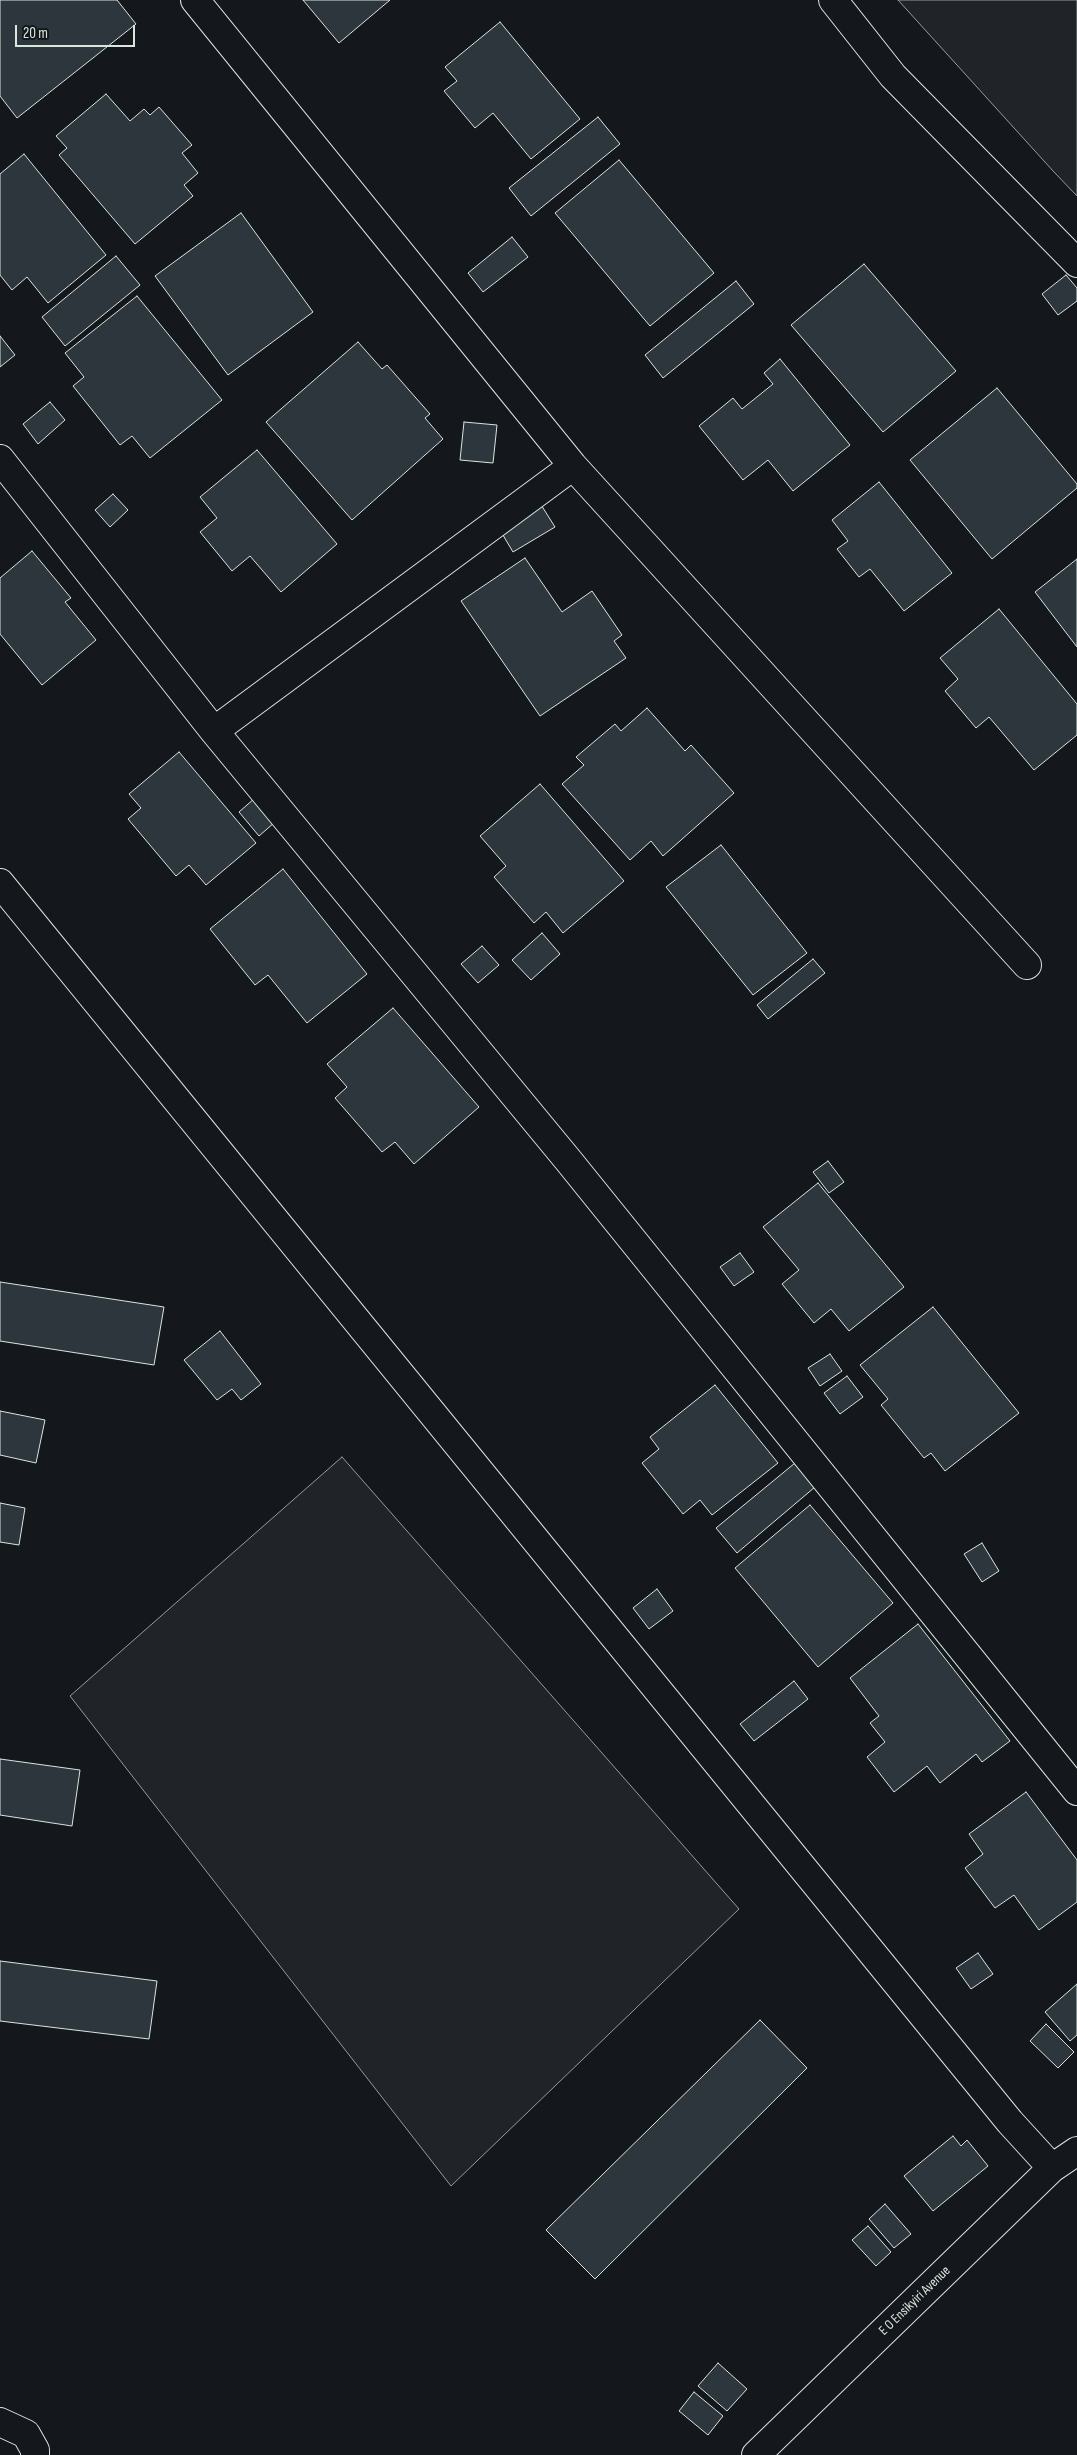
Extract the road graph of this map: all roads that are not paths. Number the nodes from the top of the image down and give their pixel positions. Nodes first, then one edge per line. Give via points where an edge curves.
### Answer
1 (195, 0) edge
2 (833, 0) edge
3 (1077, 263) edge
4 (0, 459) edge
5 (573, 466) junction
6 (214, 731) junction
7 (0, 883) edge
8 (1027, 965) dead end
9 (1077, 1791) edge
10 (1077, 2151) edge
11 (1052, 2168) junction
12 (0, 2422) edge
13 (35, 2455) edge
14 (756, 2455) edge

1 - 5 street
2 - 3 street via 893,76
4 - 6 street
5 - 6 street
5 - 8 street
6 - 9 street via 562,1152
7 - 11 street via 1004,2114
10 - 11 street, E O Ensikyiri Avenue
11 - 14 street, E O Ensikyiri Avenue
12 - 13 street via 26,2434

